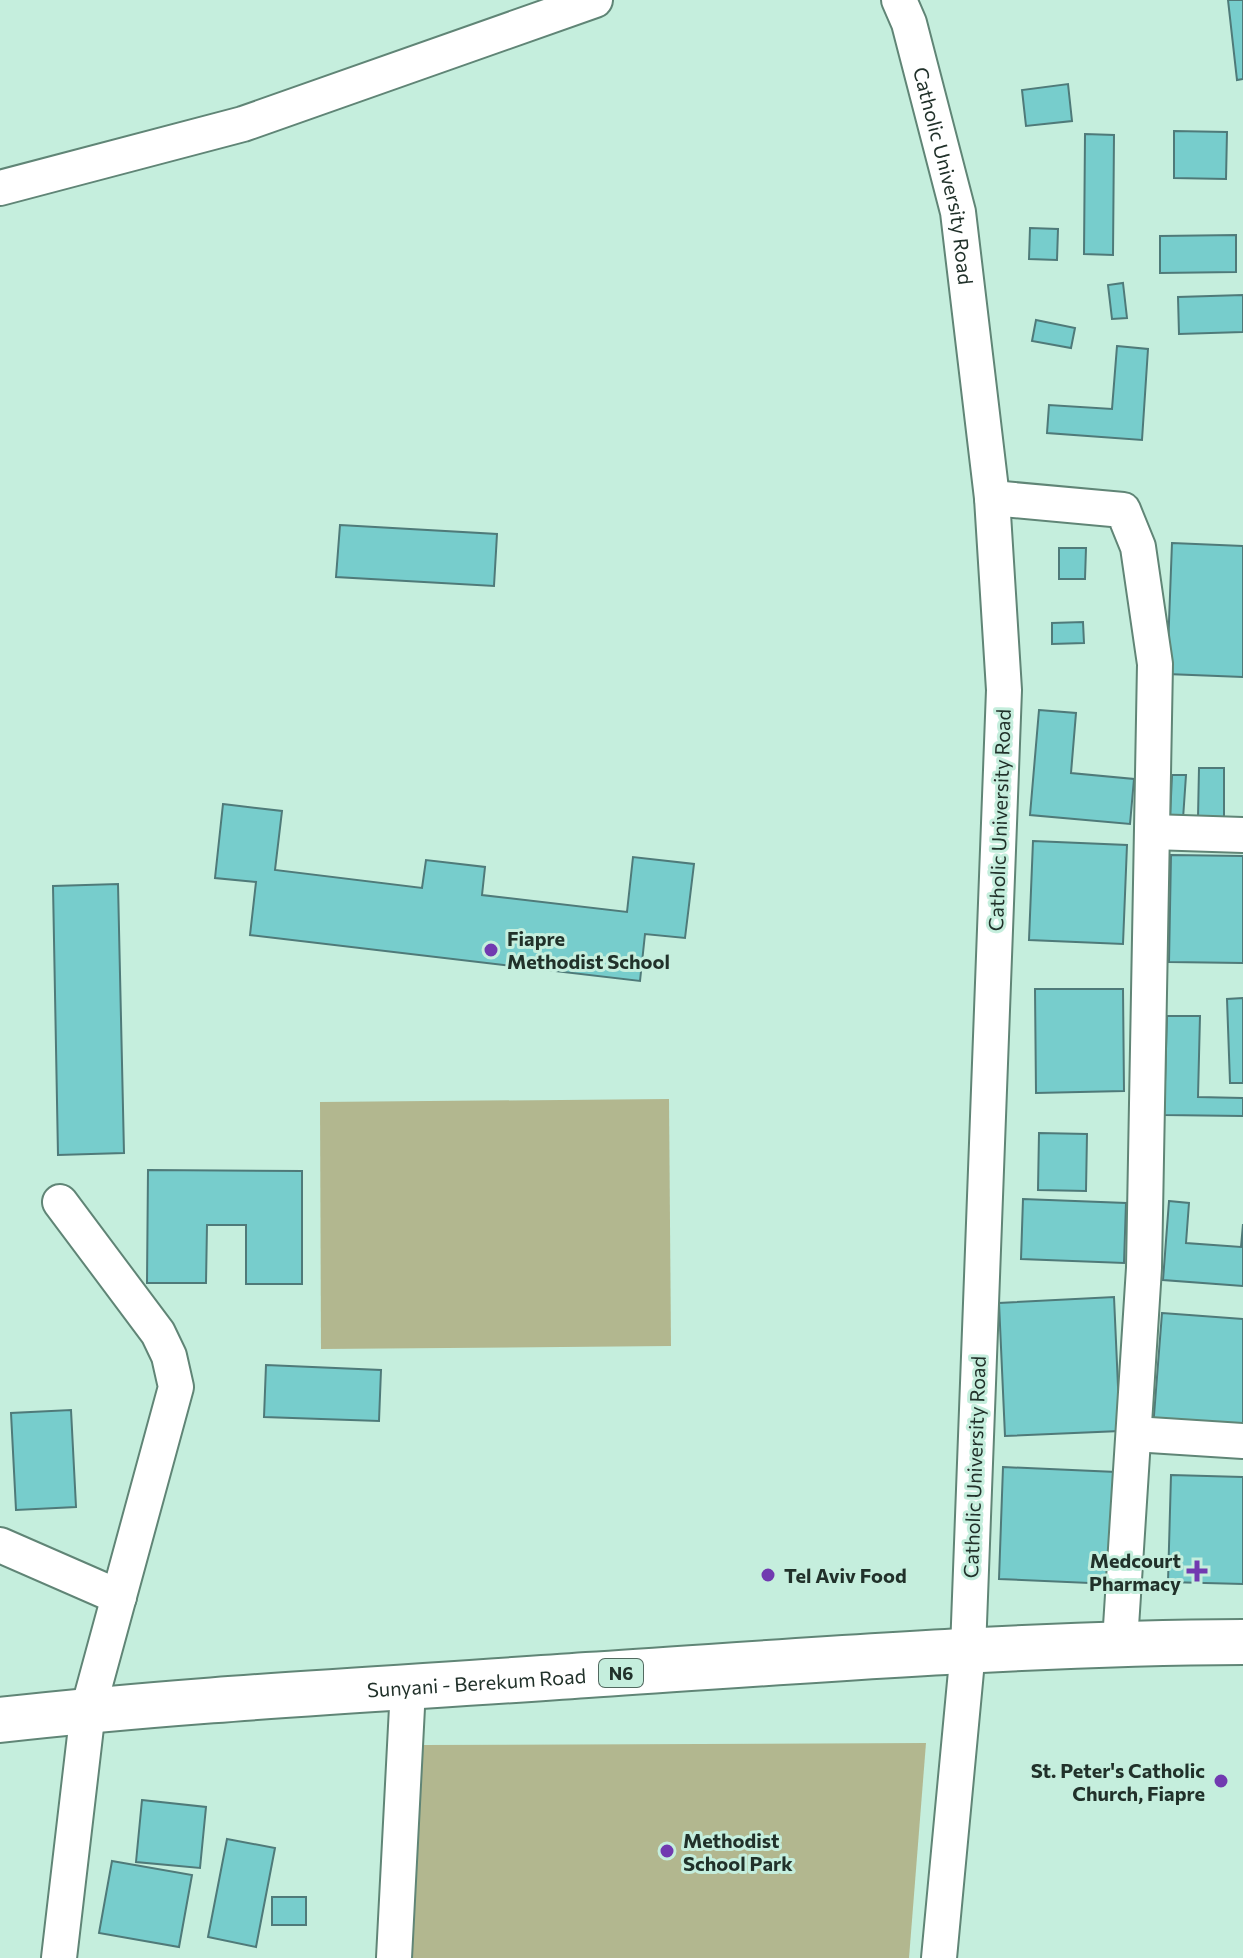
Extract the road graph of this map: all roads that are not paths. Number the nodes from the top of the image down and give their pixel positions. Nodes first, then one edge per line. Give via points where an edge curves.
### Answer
1 (595, 0) edge
2 (899, 0) edge
3 (0, 188) edge
4 (992, 498) junction
5 (1152, 832) junction
6 (1243, 835) edge
7 (60, 1202) dead end
8 (1134, 1434) junction
9 (1243, 1441) edge
10 (0, 1545) edge
11 (119, 1597) junction
12 (1120, 1642) junction
13 (1243, 1642) edge
14 (968, 1650) junction
15 (408, 1688) junction
16 (88, 1710) junction
17 (0, 1720) edge
18 (59, 1958) edge
19 (394, 1958) edge
20 (939, 1958) edge

1 - 3 street via 243,124
2 - 4 street, Catholic University Road via 958,212
4 - 5 street via 1123,510 1138,547 1155,664
4 - 14 street, Catholic University Road via 1004,690
5 - 6 street
5 - 8 street via 1144,1268
7 - 11 street via 158,1333 176,1387
8 - 9 street
8 - 12 street
10 - 11 street
11 - 16 street
12 - 13 main road, Sunyani - Berekum Road / N6
12 - 14 main road, Sunyani - Berekum Road / N6
14 - 15 main road, Sunyani - Berekum Road / N6
14 - 20 street, Catholic University Road
15 - 16 main road, Sunyani - Berekum Road / N6
15 - 19 street
16 - 17 main road, Sunyani - Berekum Road / N6
16 - 18 street

